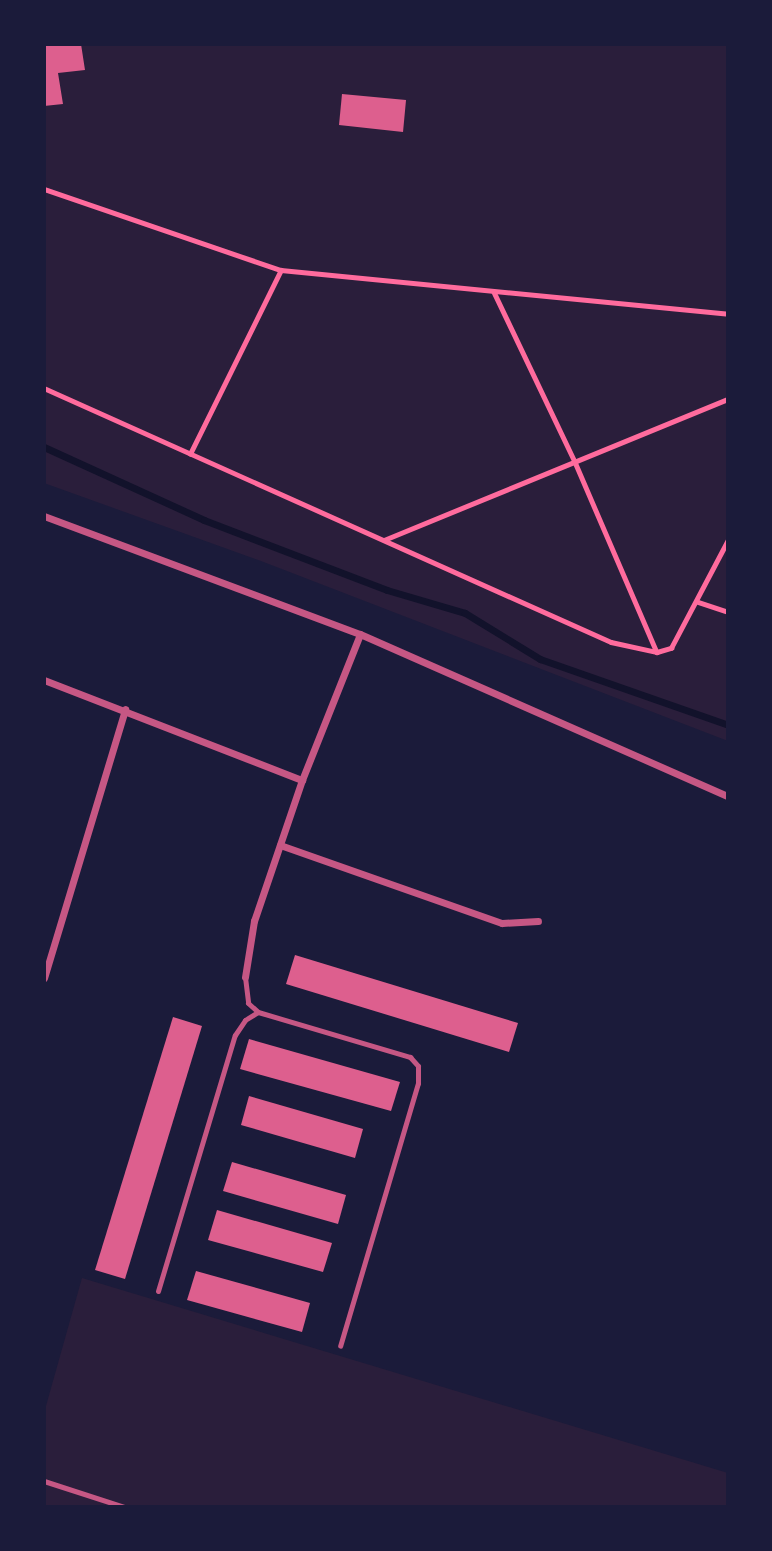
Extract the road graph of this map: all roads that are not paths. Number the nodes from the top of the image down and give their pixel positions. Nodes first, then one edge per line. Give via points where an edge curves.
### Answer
1 (44, 516) edge
2 (360, 634) junction
3 (44, 680) edge
4 (125, 709) junction
5 (302, 780) junction
6 (728, 796) edge
7 (279, 845) junction
8 (538, 921) dead end
9 (44, 944) edge
10 (53, 947) junction
11 (245, 976) joint
12 (44, 978) edge
13 (258, 1012) junction
14 (158, 1291) dead end
15 (340, 1346) dead end
16 (44, 1481) edge
17 (124, 1507) edge

1 - 2 street
2 - 5 street
2 - 6 street
3 - 4 street
4 - 5 street
4 - 10 street
5 - 7 street
7 - 8 street via 502,923
7 - 11 street via 254,921
9 - 10 street
10 - 12 street
11 - 13 lane via 248,1003
13 - 14 lane via 245,1020 236,1035
13 - 15 lane via 410,1057 418,1066 418,1083
16 - 17 lane

